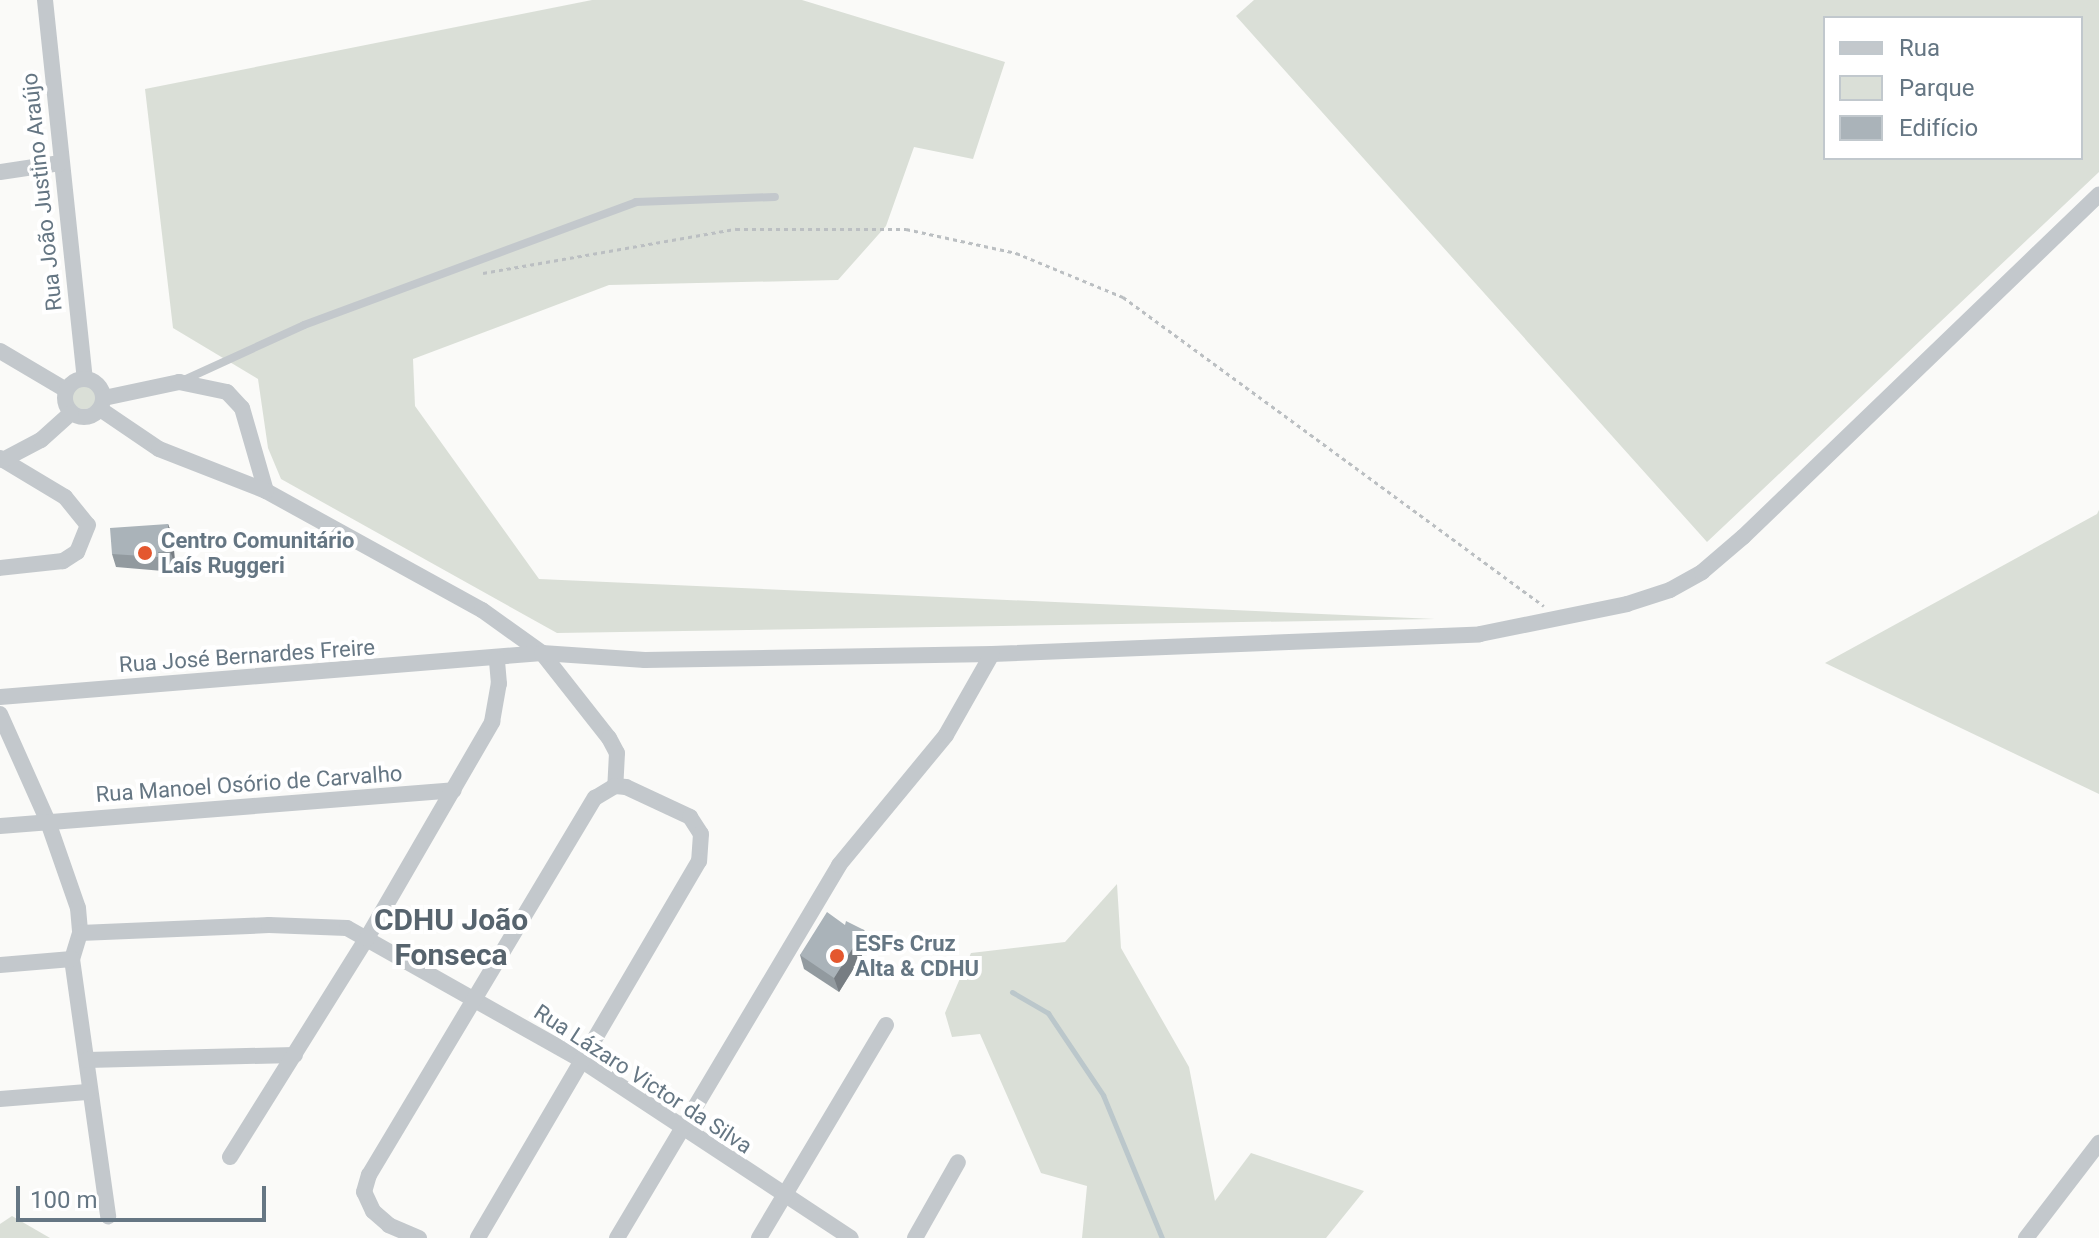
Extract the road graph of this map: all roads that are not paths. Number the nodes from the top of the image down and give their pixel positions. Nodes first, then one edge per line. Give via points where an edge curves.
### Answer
1 (45, 0) edge
2 (60, 163) junction
3 (0, 172) edge
4 (2099, 194) edge
5 (775, 197) dead end
6 (0, 351) edge
7 (85, 378) junction
8 (179, 382) junction
9 (66, 390) junction
10 (102, 404) junction
11 (71, 413) junction
12 (2, 459) edge
13 (266, 491) junction
14 (0, 568) edge
15 (542, 653) junction
16 (992, 654) junction
17 (497, 659) junction
18 (0, 697) edge
19 (0, 714) edge
20 (609, 788) junction
21 (454, 790) junction
22 (48, 822) junction
23 (0, 826) edge
24 (80, 933) junction
25 (367, 938) junction
26 (72, 959) junction
27 (0, 965) edge
28 (474, 1000) junction
29 (886, 1025) dead end
30 (295, 1055) junction
31 (87, 1060) junction
32 (581, 1060) junction
33 (87, 1092) junction
34 (0, 1099) edge
35 (682, 1127) junction
36 (2099, 1143) edge
37 (230, 1157) dead end
38 (958, 1162) dead end
39 (784, 1197) junction
40 (108, 1216) dead end
41 (419, 1238) edge
42 (478, 1238) edge
43 (617, 1238) edge
44 (759, 1238) edge
45 (851, 1238) edge
46 (915, 1238) edge
47 (2026, 1238) edge

1 - 2 street, Rua João Justino Araújo
2 - 3 street
2 - 7 street, Rua João Justino Araújo
4 - 16 street, Rua José Bernardes Freire via 1702,572 1627,604 1480,634
5 - 8 lane via 636,202 304,325
6 - 9 street
7 - 9 street
7 - 10 street via 99,385
8 - 10 street
8 - 13 street via 227,392 242,408
9 - 11 street
10 - 11 street via 84,418
10 - 13 street via 159,449
11 - 12 street via 41,440
12 - 14 street via 82,512 88,525 77,552 49,564
13 - 15 street via 482,610
15 - 16 street, Rua José Bernardes Freire via 645,660
15 - 17 street, Rua José Bernardes Freire
15 - 20 street via 617,753
16 - 35 street via 946,735 839,865
17 - 18 street, Rua José Bernardes Freire
17 - 21 street via 492,722
19 - 22 street
20 - 28 street
20 - 32 street via 678,809 698,826 699,861
21 - 22 street, Rua Manoel Osório de Carvalho
21 - 25 street
22 - 23 street, Rua Manoel Osório de Carvalho
22 - 24 street via 74,893
24 - 25 street, Rua Lázaro Victor da Silva via 312,925 347,928
24 - 26 street
25 - 28 street, Rua Lázaro Victor da Silva
25 - 30 street
26 - 27 street
26 - 31 street
28 - 32 street, Rua Lázaro Victor da Silva
28 - 41 street via 369,1175 364,1192 389,1225
29 - 39 street
30 - 31 street
30 - 37 street
31 - 33 street
32 - 35 street, Rua Lázaro Victor da Silva
32 - 42 street
33 - 34 street
33 - 40 street
35 - 39 street, Rua Lázaro Victor da Silva
35 - 43 street
36 - 47 street
38 - 46 street
39 - 44 street
39 - 45 street, Rua Lázaro Victor da Silva

